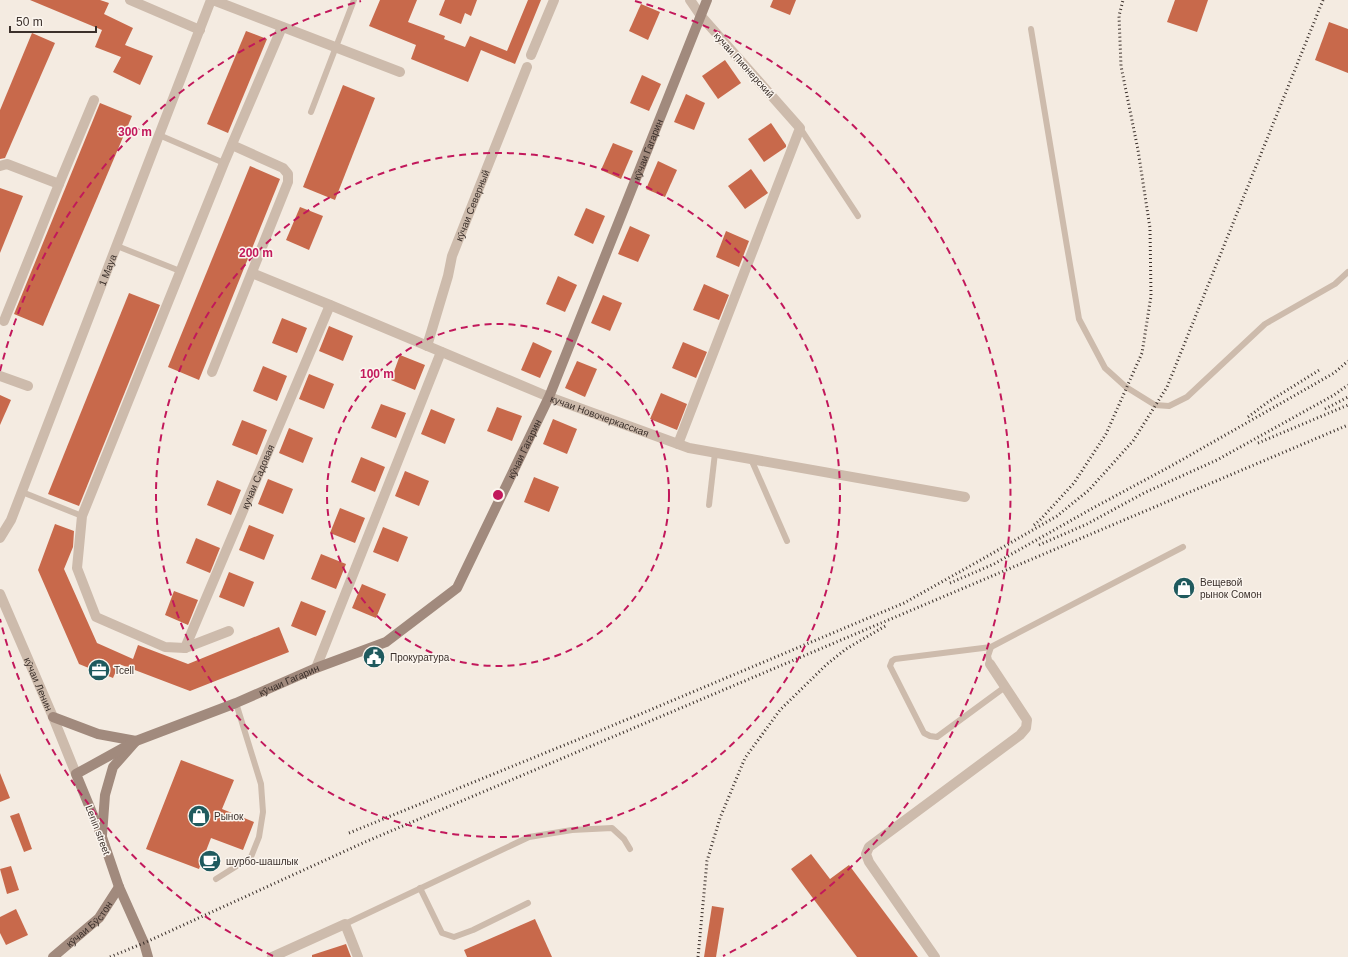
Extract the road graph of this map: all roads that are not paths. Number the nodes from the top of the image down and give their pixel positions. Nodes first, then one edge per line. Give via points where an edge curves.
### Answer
1 (130, 0) edge
2 (212, 0) edge
3 (354, 0) edge
4 (554, 0) edge
5 (690, 0) edge
6 (707, 0) edge
7 (701, 16) junction
8 (282, 26) junction
9 (1031, 28) dead end
10 (200, 30) junction
11 (337, 47) junction
12 (531, 55) dead end
13 (527, 67) dead end
14 (400, 72) dead end
15 (94, 100) dead end
16 (311, 112) dead end
17 (800, 128) junction
18 (159, 135) junction
19 (232, 145) junction
20 (224, 163) junction
21 (0, 166) edge
22 (58, 184) junction
23 (858, 216) dead end
24 (117, 246) junction
25 (180, 271) junction
26 (1348, 272) edge
27 (252, 273) junction
28 (330, 305) junction
29 (4, 321) dead end
30 (427, 346) junction
31 (441, 352) junction
32 (212, 372) dead end
33 (0, 376) edge
34 (28, 386) dead end
35 (549, 397) junction
36 (678, 444) junction
37 (715, 453) junction
38 (751, 459) junction
39 (22, 492) junction
40 (965, 497) dead end
41 (709, 504) dead end
42 (82, 516) junction
43 (0, 538) edge
44 (787, 540) dead end
45 (1183, 547) dead end
46 (0, 594) edge
47 (228, 631) dead end
48 (186, 648) junction
49 (991, 648) junction
50 (990, 664) joint
51 (316, 668) junction
52 (1005, 687) junction
53 (236, 703) junction
54 (53, 717) junction
55 (136, 740) junction
56 (76, 774) junction
57 (102, 837) junction
58 (630, 849) dead end
59 (216, 879) dead end
60 (119, 887) junction
61 (420, 888) junction
62 (528, 903) dead end
63 (345, 924) junction
64 (144, 942) junction
65 (53, 957) edge
66 (148, 957) edge
67 (154, 957) edge
68 (272, 957) edge
69 (358, 957) edge
70 (935, 957) edge

1 - 10 street
2 - 8 street
2 - 10 street, 1 Maya
3 - 11 lane
4 - 12 street
5 - 7 street, кучаи Пионерский
6 - 7 main road, кӯчаи Гагарин
7 - 17 street, кучаи Пионерский
7 - 35 main road, кӯчаи Гагарин
8 - 11 street
8 - 19 street
9 - 26 lane via 1079,319 1105,368 1126,387 1156,405 1170,406 1187,397 1265,324 1335,284
10 - 18 street, 1 Maya
11 - 14 street
11 - 16 lane
13 - 30 street, кӯчаи Северный via 452,256
15 - 22 street
17 - 23 lane
17 - 36 street
18 - 20 lane
18 - 24 street, 1 Maya
19 - 20 street
19 - 27 street via 283,168 288,174 288,182
20 - 25 street
21 - 22 street via 7,164
22 - 29 street
24 - 25 lane
24 - 39 street, 1 Maya
25 - 42 street
27 - 28 street, кучаи Новочеркасская
27 - 32 street
28 - 30 street, кучаи Новочеркасская
28 - 48 street, кучаи Садовая
30 - 31 street, кучаи Новочеркасская
31 - 35 street, кучаи Новочеркасская
31 - 51 street
33 - 34 street
35 - 36 street, кучаи Новочеркасская
35 - 51 main road, кӯчаи Гагарин via 457,588 386,642
36 - 37 street, кучаи Новочеркасская
37 - 38 street, кучаи Новочеркасская
37 - 41 lane
38 - 40 street, кучаи Новочеркасская
38 - 44 lane
39 - 42 lane
39 - 43 street, 1 Maya via 12,520
42 - 48 street via 77,568 96,617 165,648
45 - 49 lane
46 - 54 street, кӯчаи Ленин
47 - 48 street
49 - 50 lane via 988,656
49 - 52 lane via 895,659 890,666 924,733 930,736 937,737
50 - 52 street
51 - 53 main road, кӯчаи Гагарин
52 - 70 street via 1027,720 1026,728 869,847 866,854
53 - 55 main road, кӯчаи Гагарин
53 - 59 lane via 262,784 263,812 259,838 251,857
54 - 55 main road via 98,734
54 - 56 street, кӯчаи Ленин
55 - 56 main road, кӯчаи Гагарин
55 - 57 main road via 113,767 105,795
56 - 57 main road, Lenin street
57 - 60 main road, Lenin street
58 - 61 lane via 612,828 572,830 528,837
60 - 64 main road, Lenin street
60 - 65 main road, кӯчаи Бӯстон via 99,918
61 - 62 lane via 442,933 454,937
61 - 63 lane
63 - 68 street
63 - 69 street
64 - 66 main road
64 - 67 main road

